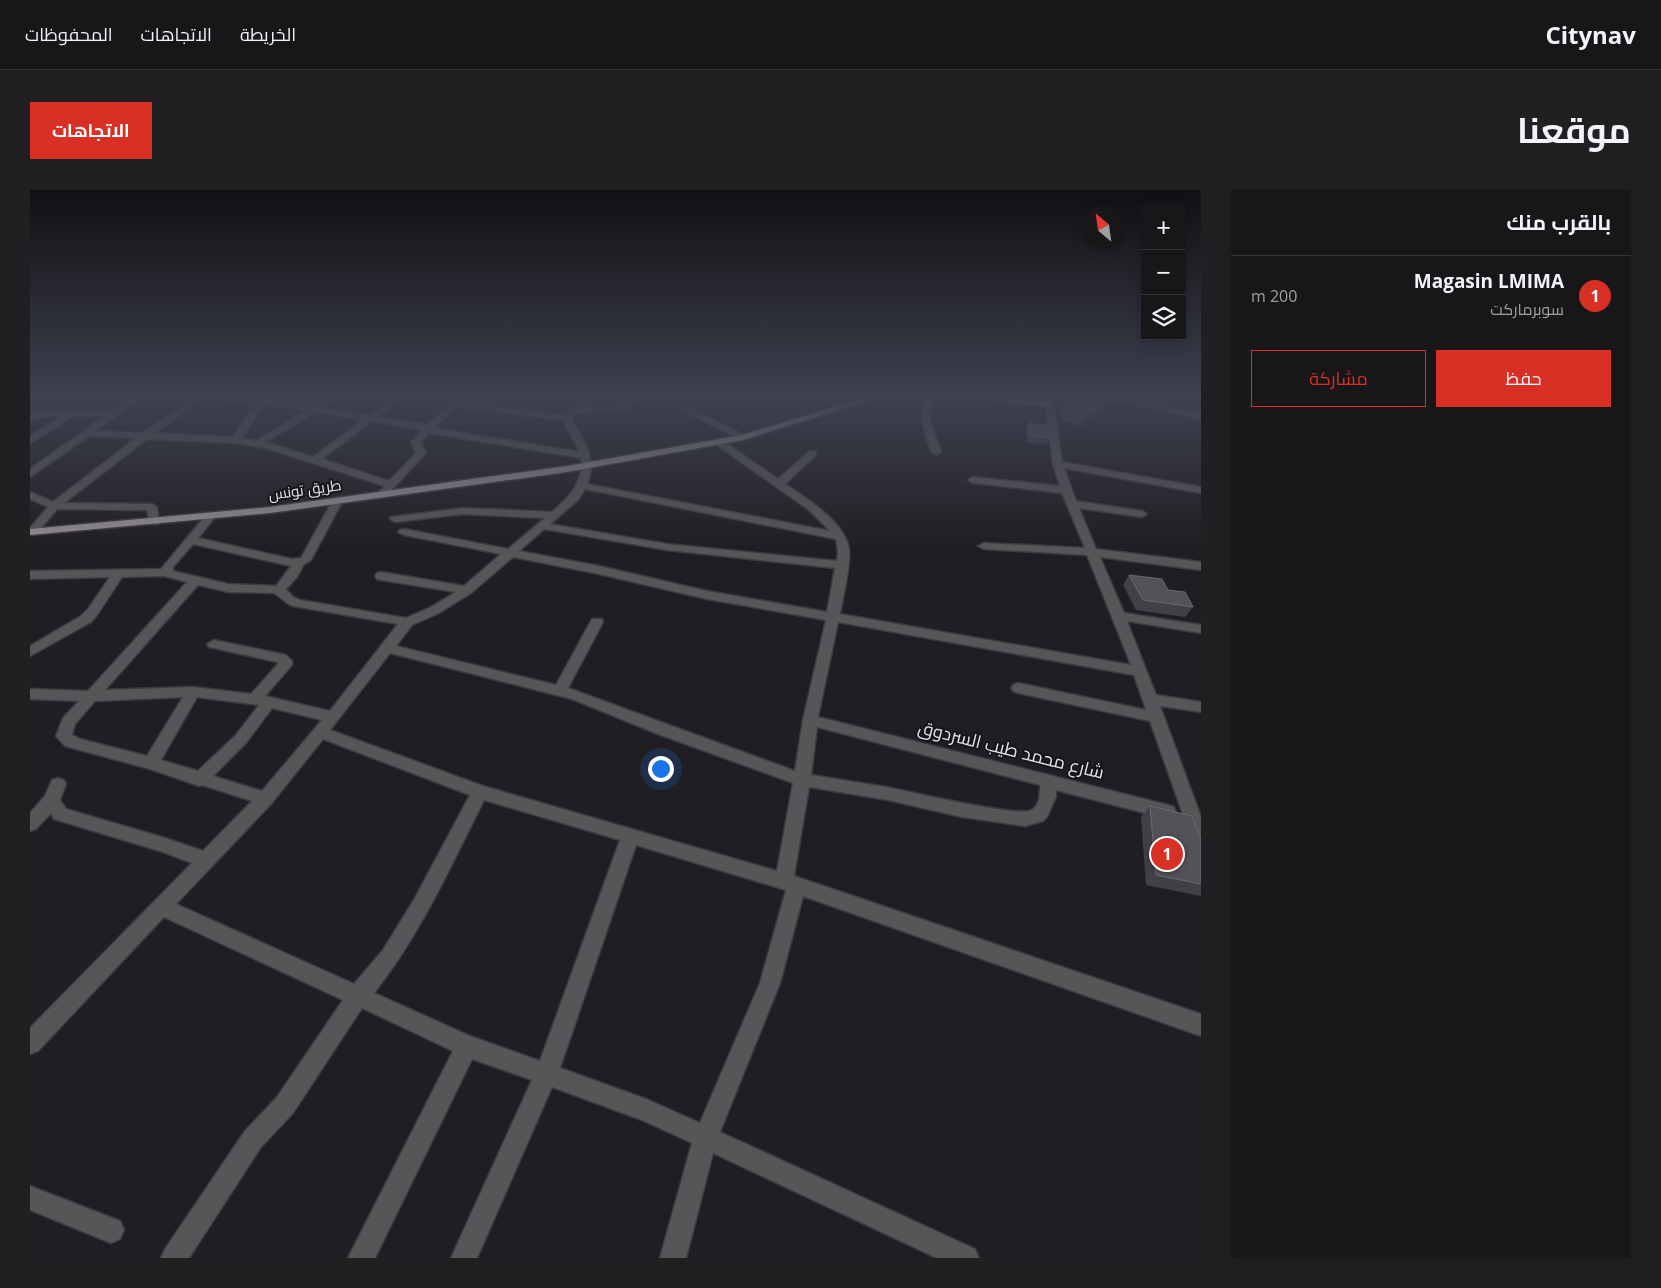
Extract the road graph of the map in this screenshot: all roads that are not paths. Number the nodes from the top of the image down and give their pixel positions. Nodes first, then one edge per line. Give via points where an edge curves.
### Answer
1 (66, 448) edge
2 (129, 448) edge
3 (275, 448) edge
4 (332, 448) edge
5 (419, 448) edge
6 (525, 448) edge
7 (584, 448) edge
8 (676, 448) edge
9 (726, 448) edge
10 (935, 448) edge
11 (1056, 448) edge
12 (936, 452) dead end
13 (813, 453) dead end
14 (315, 460) junction
15 (588, 460) junction
16 (1058, 464) junction
17 (30, 474) edge
18 (973, 480) dead end
19 (390, 484) junction
20 (779, 484) junction
21 (583, 486) junction
22 (1066, 490) junction
23 (1201, 490) edge
24 (382, 493) junction
25 (30, 495) edge
26 (338, 500) junction
27 (1072, 504) junction
28 (54, 506) junction
29 (554, 514) junction
30 (1142, 514) dead end
31 (210, 517) junction
32 (395, 519) dead end
33 (154, 522) junction
34 (543, 526) junction
35 (32, 532) edge
36 (404, 532) dead end
37 (841, 537) junction
38 (190, 540) junction
39 (984, 546) dead end
40 (1091, 552) junction
41 (508, 554) junction
42 (299, 562) junction
43 (842, 564) junction
44 (1201, 566) edge
45 (167, 572) junction
46 (118, 573) junction
47 (30, 574) edge
48 (381, 576) dead end
49 (195, 581) junction
50 (279, 590) junction
51 (467, 590) junction
52 (1119, 616) junction
53 (832, 617) junction
54 (407, 622) junction
55 (596, 622) dead end
56 (1201, 629) edge
57 (214, 644) dead end
58 (387, 648) junction
59 (30, 652) edge
60 (1139, 671) junction
61 (1018, 688) dead end
62 (560, 690) junction
63 (193, 692) junction
64 (30, 694) edge
65 (90, 696) junction
66 (1150, 699) junction
67 (261, 700) junction
68 (1201, 707) edge
69 (333, 717) junction
70 (1156, 717) junction
71 (810, 720) junction
72 (319, 732) junction
73 (151, 763) junction
74 (199, 780) junction
75 (802, 780) junction
76 (1048, 780) junction
77 (480, 792) junction
78 (265, 799) junction
79 (1198, 820) edge
80 (30, 824) edge
81 (630, 836) junction
82 (1201, 840) edge
83 (206, 860) junction
84 (790, 884) junction
85 (160, 906) junction
86 (358, 996) junction
87 (1201, 1025) edge
88 (30, 1043) edge
89 (467, 1046) junction
90 (546, 1075) junction
91 (705, 1139) junction
92 (30, 1198) edge
93 (110, 1230) dead end
94 (174, 1258) edge
95 (361, 1258) edge
96 (464, 1258) edge
97 (673, 1258) edge
98 (966, 1258) edge

1 - 17 street
2 - 28 street
3 - 14 street
4 - 14 street
5 - 19 street via 421,453 410,467
6 - 15 street
7 - 15 street
8 - 15 main road, طريق تونس
9 - 20 street
10 - 12 street
11 - 16 street
13 - 20 street
14 - 19 street
15 - 21 street
15 - 24 main road, طريق تونس
16 - 22 street
16 - 23 street
18 - 22 street
19 - 24 street
20 - 37 street via 813,508
21 - 29 street
21 - 37 street
22 - 27 street
24 - 26 main road, طريق تونس
25 - 28 street
26 - 31 main road, طريق تونس
26 - 42 street via 305,560
27 - 30 street
27 - 40 street
28 - 33 street via 152,507
28 - 35 street
29 - 32 street via 463,512
29 - 34 street
31 - 33 main road, طريق تونس
31 - 38 street
33 - 35 main road, طريق تونس
34 - 41 street
34 - 43 street via 666,547
36 - 41 street
37 - 43 street
38 - 42 street
38 - 45 street via 167,567
39 - 40 street
40 - 44 street
40 - 52 street
41 - 51 street
41 - 53 street
42 - 50 street via 294,574
43 - 53 street
45 - 46 street
45 - 49 street
46 - 47 street
46 - 59 street via 86,619
48 - 51 street
49 - 50 street via 228,588
49 - 65 street
50 - 54 street via 297,603
51 - 54 street via 435,610
52 - 56 street
52 - 60 street
53 - 60 street
53 - 71 street
54 - 58 street
55 - 62 street
57 - 67 street via 285,661 285,666
58 - 62 street
58 - 69 street
60 - 66 street
61 - 70 street
62 - 75 street
63 - 65 street
63 - 67 street
63 - 73 street
64 - 65 street
65 - 73 street via 64,730 64,736 70,742
66 - 68 street
66 - 70 street
67 - 69 street
67 - 74 street via 241,739
69 - 72 street
70 - 79 street
71 - 75 street
71 - 76 street, شارع محمد طيب السردوق
72 - 77 street
72 - 78 street
73 - 74 street
74 - 78 street
75 - 76 street via 1026,819 1041,812 1048,797
75 - 84 street
76 - 79 street, شارع محمد طيب السردوق
77 - 81 street
77 - 86 street via 422,904 395,949
78 - 83 street
79 - 82 street
80 - 83 street via 55,792 60,814
81 - 84 street
81 - 90 street
83 - 85 street
84 - 87 street
84 - 91 street via 770,983
85 - 86 street
85 - 88 street
86 - 89 street
86 - 94 street via 285,1105 234,1166
89 - 90 street
89 - 95 street
90 - 91 street via 646,1110
90 - 96 street
91 - 97 street
91 - 98 street
92 - 93 street

